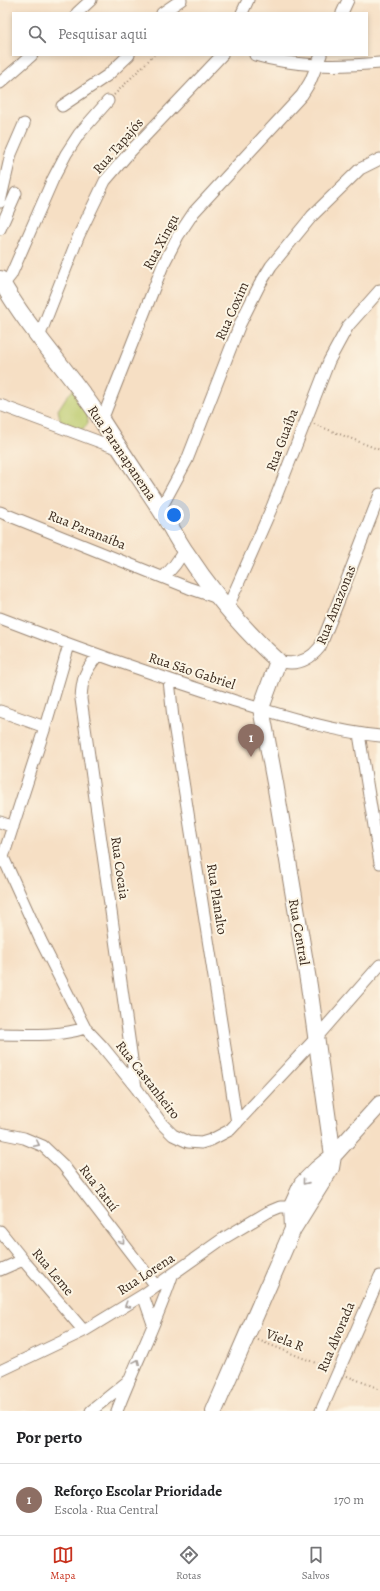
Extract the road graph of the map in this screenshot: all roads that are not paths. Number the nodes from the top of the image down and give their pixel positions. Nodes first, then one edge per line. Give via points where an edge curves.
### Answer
1 (91, 0) edge
2 (181, 0) edge
3 (248, 0) edge
4 (348, 0) edge
5 (78, 12) edge
6 (163, 12) edge
7 (242, 12) edge
8 (342, 12) edge
9 (31, 56) edge
10 (128, 56) edge
11 (219, 56) edge
12 (259, 56) edge
13 (321, 56) edge
14 (380, 63) edge
15 (316, 66) junction
16 (0, 83) edge
17 (108, 101) road end
18 (62, 106) dead end
19 (24, 124) dead end
20 (380, 159) edge
21 (16, 193) dead end
22 (0, 202) edge
23 (0, 229) edge
24 (2, 282) edge
25 (380, 290) edge
26 (39, 337) junction
27 (0, 405) edge
28 (102, 420) junction
29 (119, 449) junction
30 (380, 494) edge
31 (160, 510) junction
32 (0, 512) edge
33 (184, 550) junction
34 (164, 577) junction
35 (223, 604) junction
36 (0, 618) edge
37 (69, 645) junction
38 (98, 655) junction
39 (278, 661) junction
40 (169, 680) junction
41 (261, 708) junction
42 (0, 711) edge
43 (46, 727) junction
44 (359, 734) junction
45 (379, 734) edge
46 (0, 822) edge
47 (13, 827) junction
48 (378, 837) edge
49 (1, 860) edge
50 (380, 863) edge
51 (380, 966) edge
52 (85, 1028) junction
53 (0, 1034) edge
54 (316, 1038) junction
55 (137, 1089) junction
56 (380, 1104) edge
57 (237, 1122) junction
58 (0, 1133) edge
59 (333, 1156) junction
60 (299, 1207) junction
61 (0, 1231) edge
62 (23, 1260) junction
63 (0, 1270) edge
64 (172, 1276) junction
65 (380, 1276) edge
66 (156, 1286) junction
67 (143, 1295) junction
68 (153, 1324) junction
69 (84, 1331) junction
70 (0, 1371) edge
71 (128, 1381) junction
72 (91, 1411) edge
73 (117, 1411) edge
74 (214, 1411) edge
75 (321, 1411) edge

1 - 5 street
2 - 6 street
3 - 7 street
4 - 8 street
9 - 16 street
10 - 18 street via 108,74
11 - 26 street, Rua Tapajós via 105,181 79,235
12 - 15 street via 280,62
13 - 15 street, Rua Xingu
14 - 15 street
15 - 28 street, Rua Xingu via 302,95 194,212 178,236 163,265
17 - 24 street via 79,134 66,154 11,275
19 - 22 street via 11,154
20 - 31 street, Rua Coxim via 360,169 312,216 260,284 240,324 187,460
21 - 23 street
24 - 26 street, Rua Paranapanema
25 - 35 street, Rua Guaíba via 348,326 340,339 320,382 272,507
26 - 28 street, Rua Paranapanema
27 - 29 street
28 - 29 street, Rua Paranapanema
29 - 31 street, Rua Paranapanema
30 - 39 street, Rua Amazonas via 320,647 315,654 296,663
31 - 33 street, Rua Paranapanema
32 - 34 street, Rua Paranaíba
33 - 34 street via 177,563
33 - 35 street, Rua Paranapanema
34 - 35 street, Rua Paranaíba
35 - 39 street, Rua Paranapanema
36 - 37 street, Rua São Gabriel
37 - 38 street, Rua São Gabriel
37 - 43 street
38 - 40 street, Rua São Gabriel
38 - 55 street, Rua Cocaia via 84,674 81,699
39 - 41 street
40 - 41 street, Rua São Gabriel
40 - 57 street, Rua Planalto
41 - 44 street, Rua São Gabriel
41 - 54 street, Rua Central
42 - 43 street
43 - 47 street
44 - 45 street, Rua São Gabriel
44 - 48 street
46 - 47 street
47 - 49 street
48 - 50 street
49 - 52 street, Rua Castanheiro
51 - 54 street, Rua Castanheiro
52 - 53 street via 53,1035
52 - 55 street, Rua Castanheiro
54 - 57 street, Rua Castanheiro
54 - 59 street, Rua Central
55 - 57 street, Rua Castanheiro via 162,1124 173,1135 188,1142 201,1143 211,1140 222,1135
56 - 59 street
58 -> 66 street, Rua Tatuí via 24,1138 43,1146 63,1165
59 - 60 street via 331,1168
60 - 64 street, Rua Lorena via 280,1207 268,1212 222,1240
60 - 74 street via 293,1229
61 - 62 street, Rua Leme
62 - 63 street
62 - 69 street, Rua Leme
64 - 66 street, Rua Lorena
64 - 68 street
65 - 75 street, Rua Alvorada
66 - 67 street, Rua Lorena
67 - 68 street
67 -> 69 street, Rua Lorena
71 -> 68 street
69 - 70 street, Rua Lorena
71 - 72 street
71 - 73 street

